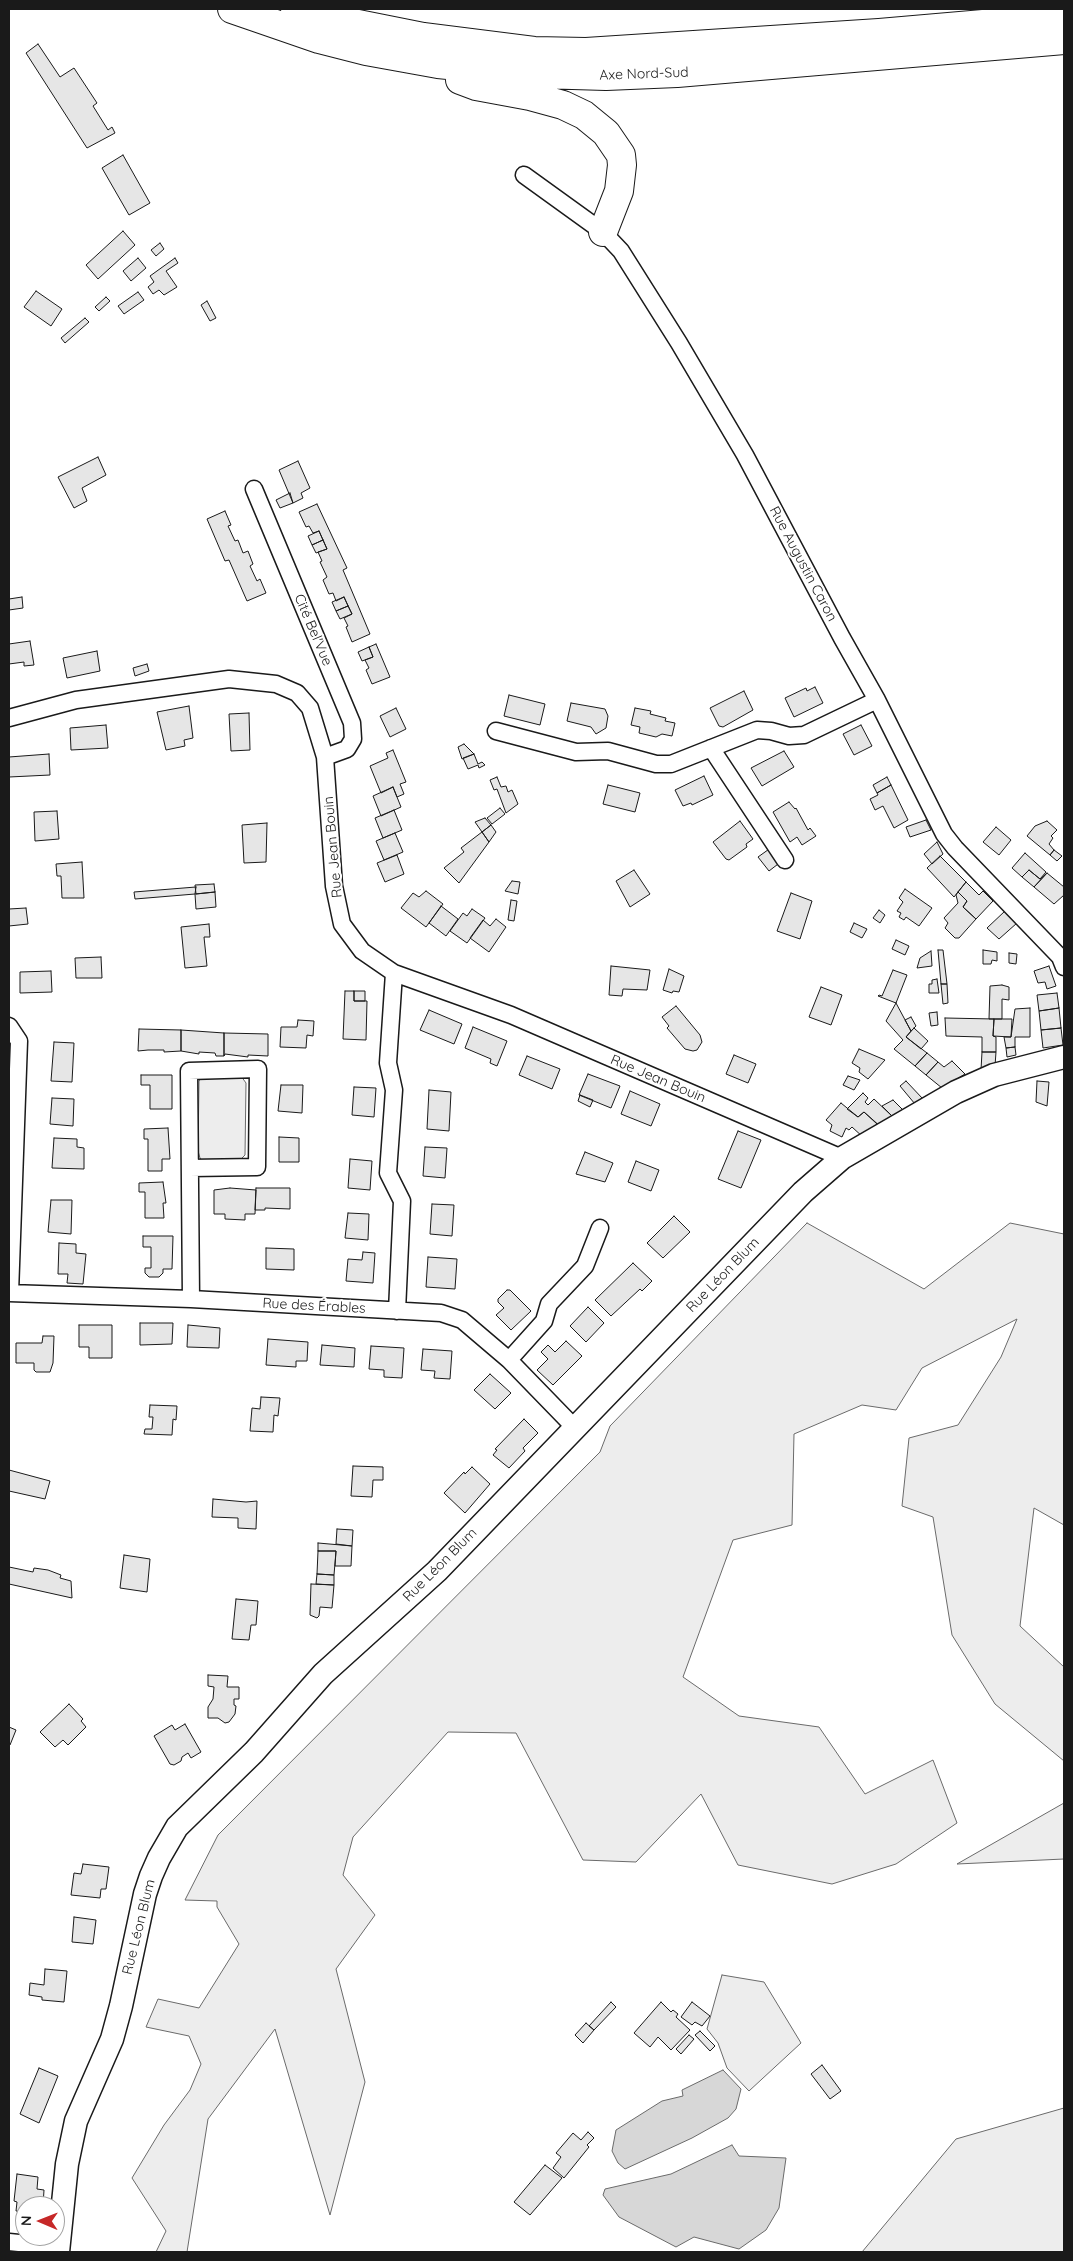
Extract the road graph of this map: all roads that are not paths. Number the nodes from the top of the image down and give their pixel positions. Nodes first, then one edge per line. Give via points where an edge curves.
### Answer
1 (232, 9) edge
2 (295, 9) edge
3 (1064, 18) edge
4 (1064, 40) edge
5 (408, 60) junction
6 (524, 175) dead end
7 (602, 232) junction
8 (254, 490) dead end
9 (877, 700) junction
10 (9, 718) edge
11 (496, 731) dead end
12 (711, 748) junction
13 (325, 758) junction
14 (786, 860) dead end
15 (1064, 967) edge
16 (394, 973) junction
17 (9, 1026) edge
18 (1064, 1057) edge
19 (842, 1158) junction
20 (190, 1168) junction
21 (600, 1228) dead end
22 (10, 1293) edge
23 (191, 1299) junction
24 (397, 1311) junction
25 (509, 1360) junction
26 (575, 1428) junction
27 (9, 2242) edge
28 (59, 2250) edge

1 - 5 highway, Axe Nord-Sud via 319,39
2 - 3 highway, Axe Nord-Sud via 423,37 534,51 586,52
4 - 5 highway, Axe Nord-Sud via 677,73 606,76 472,69
5 - 7 highway via 476,86 563,105 598,125 616,146 622,165 619,191
6 - 7 street, Rue Augustin Caron
7 - 9 street, Rue Augustin Caron via 621,251 740,446
8 - 13 street, Cité Bel'Vue via 352,723 353,739 347,749
9 - 12 street via 804,735 789,736 757,730
9 - 15 street, Rue Augustin Caron via 944,834 1060,957
10 - 13 street, Rue Jean Bouin via 76,700 229,679 276,684 297,693 310,708
11 - 12 street via 576,752 608,751 656,764 671,764
12 - 14 street
13 - 16 street, Rue Jean Bouin via 334,886 342,924 362,951
16 - 19 street, Rue Jean Bouin via 511,1015
16 - 24 street via 388,1063 394,1090 388,1173 402,1201
17 - 22 street via 19,1041
18 - 19 street, Rue Léon Blum via 986,1078
19 - 26 street, Rue Léon Blum via 802,1192
20 - 20 street via 189,1071 258,1070 257,1167
20 - 23 street
21 - 25 street via 585,1266 549,1304 544,1321
22 - 23 street, Rue des Érables
23 - 24 street, Rue des Érables
24 - 25 street, Rue des Érables via 441,1313 462,1320
25 - 26 street, Rue des Érables
26 - 28 street, Rue Léon Blum via 437,1571 323,1674 254,1752 189,1814 168,1841 145,1894 112,2040 71,2138
27 - 28 street

